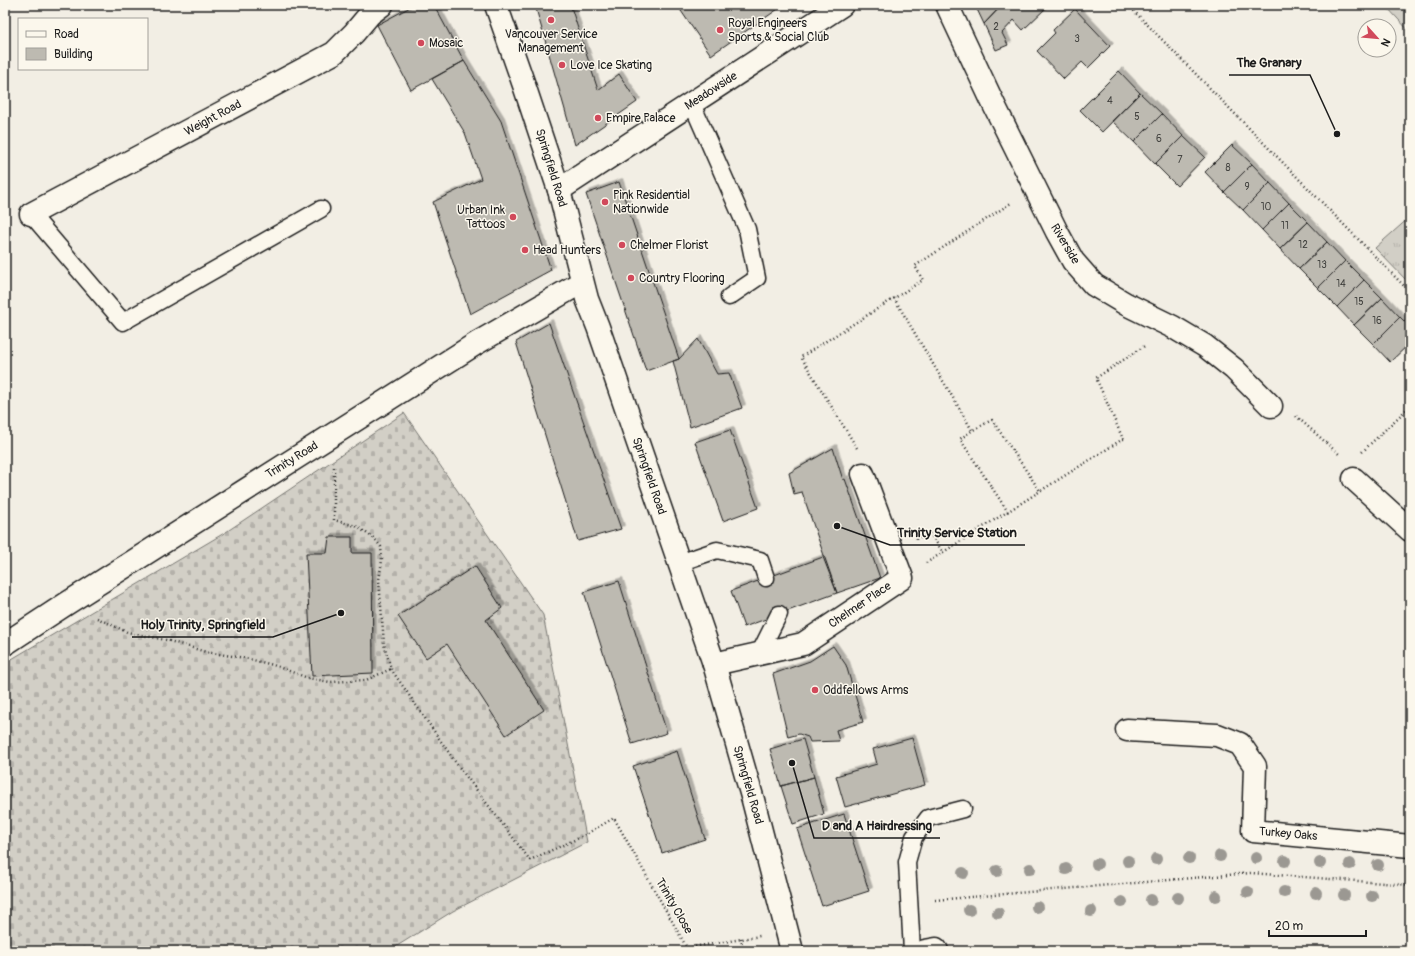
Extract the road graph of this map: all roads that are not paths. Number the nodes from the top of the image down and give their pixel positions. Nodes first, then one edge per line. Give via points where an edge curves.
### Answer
1 (382, 5) edge
2 (496, 5) edge
3 (842, 5) edge
4 (947, 5) edge
5 (692, 104) junction
6 (559, 190) junction
7 (321, 209) dead end
8 (31, 214) joint
9 (582, 282) junction
10 (729, 297) dead end
11 (1271, 406) road end
12 (863, 474) dead end
13 (1354, 479) dead end
14 (1410, 530) edge
15 (679, 563) junction
16 (766, 578) dead end
17 (779, 614) dead end
18 (5, 644) edge
19 (759, 654) junction
20 (714, 664) junction
21 (1127, 730) dead end
22 (963, 809) dead end
23 (1410, 846) edge
24 (789, 942) edge
25 (912, 951) edge
26 (924, 951) edge
27 (937, 951) edge

1 - 8 street, Weight Road via 370,14 334,53
2 - 6 street, Springfield Road
3 - 5 street, Meadowside
4 - 11 street, Riverside via 1073,261 1094,285 1205,346 1234,369
5 - 6 street, Meadowside
5 - 10 lane via 747,229 757,278
6 - 9 street, Springfield Road
7 - 8 lane via 123,322
9 - 15 street, Springfield Road
9 - 18 street, Trinity Road via 477,343
12 - 19 street, Chelmer Place via 902,578 803,644
13 - 14 street
15 - 16 lane via 717,550 760,560
15 - 20 street, Springfield Road
17 - 19 lane
19 - 20 street, Chelmer Place
20 - 24 street, Springfield Road via 753,800
21 - 23 street, Turkey Oaks via 1217,735 1240,744 1254,766 1253,831
22 - 25 lane via 928,818 914,837 907,862
26 - 27 street

